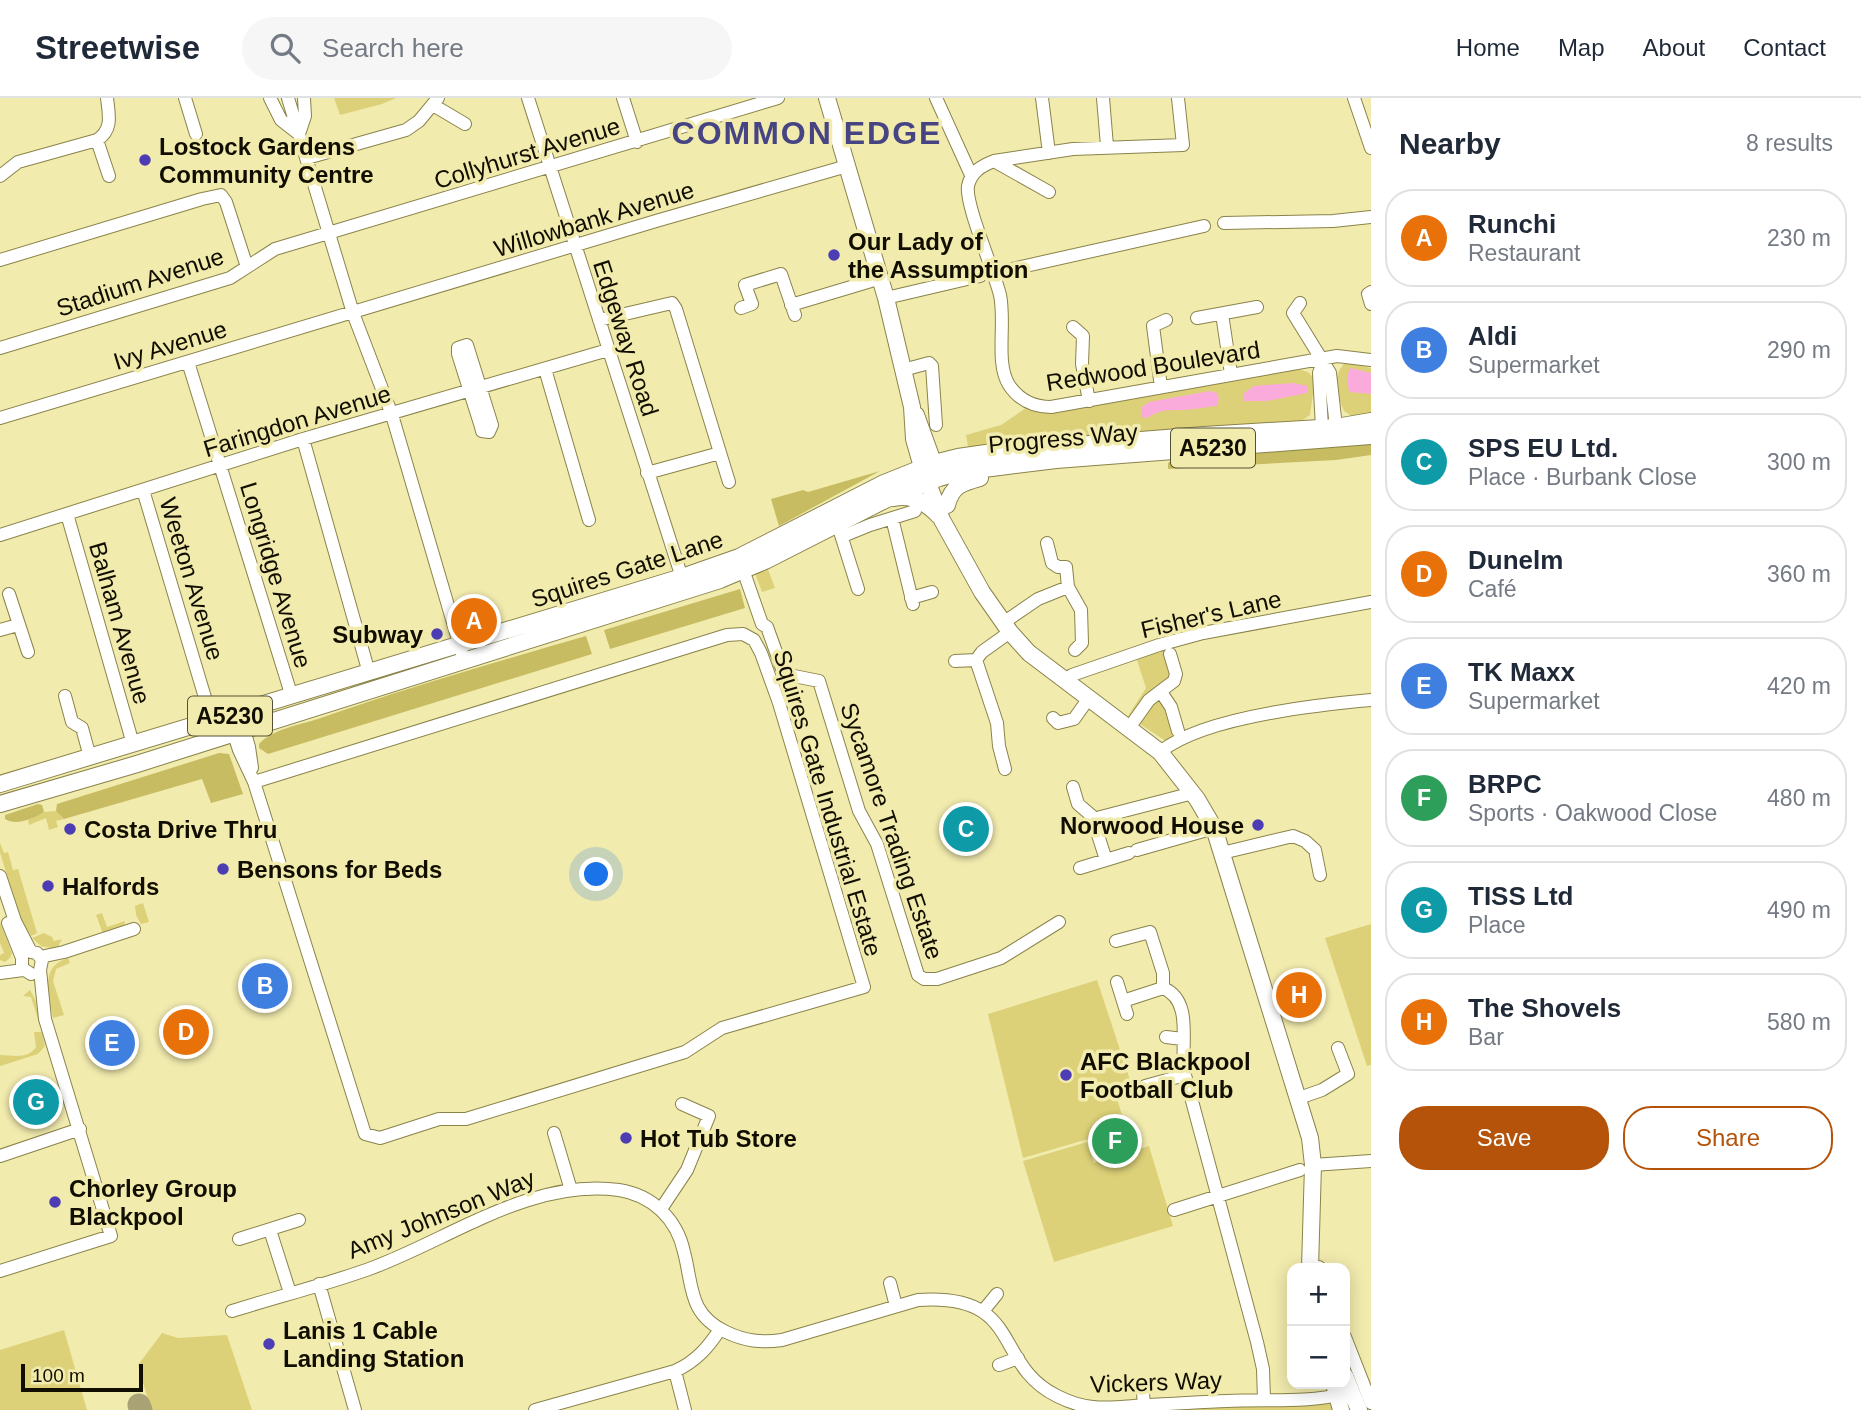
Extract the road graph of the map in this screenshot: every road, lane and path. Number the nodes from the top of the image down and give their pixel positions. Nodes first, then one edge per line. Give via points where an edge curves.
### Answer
1 (107, 98) edge
2 (185, 98) edge
3 (270, 98) edge
4 (288, 98) edge
5 (304, 98) edge
6 (528, 98) edge
7 (623, 98) edge
8 (778, 98) edge
9 (827, 98) edge
10 (936, 98) edge
11 (1042, 98) edge
12 (1102, 98) edge
13 (1178, 98) edge
14 (1354, 98) edge
15 (436, 102) edge
16 (465, 124) dead end
17 (197, 134) dead end
18 (299, 134) junction
19 (97, 140) junction
20 (637, 142) junction
21 (1107, 146) junction
22 (1371, 149) edge
23 (1048, 153) junction
24 (307, 158) junction
25 (994, 161) junction
26 (847, 166) junction
27 (550, 168) junction
28 (971, 175) junction
29 (0, 176) edge
30 (109, 176) dead end
31 (1049, 192) dead end
32 (1371, 217) edge
33 (1224, 223) dead end
34 (1204, 226) dead end
35 (328, 235) junction
36 (575, 246) junction
37 (0, 260) edge
38 (967, 263) dead end
39 (247, 267) junction
40 (994, 273) junction
41 (881, 278) junction
42 (886, 298) junction
43 (1256, 307) dead end
44 (741, 308) dead end
45 (1291, 309) dead end
46 (353, 313) junction
47 (1222, 314) junction
48 (1197, 318) dead end
49 (599, 320) junction
50 (1166, 320) dead end
51 (1073, 327) dead end
52 (1096, 330) dead end
53 (1083, 336) junction
54 (0, 348) edge
55 (608, 350) junction
56 (1370, 356) edge
57 (1324, 360) junction
58 (188, 362) junction
59 (545, 369) junction
60 (903, 370) junction
61 (1231, 374) junction
62 (1161, 387) junction
63 (1089, 401) junction
64 (912, 407) junction
65 (392, 415) junction
66 (0, 418) edge
67 (1371, 421) edge
68 (936, 425) dead end
69 (1325, 430) junction
70 (1371, 430) edge
71 (1371, 436) edge
72 (303, 439) junction
73 (914, 439) junction
74 (720, 453) junction
75 (1028, 463) junction
76 (221, 465) junction
77 (647, 473) junction
78 (931, 473) junction
79 (729, 482) dead end
80 (884, 483) junction
81 (143, 490) junction
82 (885, 500) junction
83 (915, 511) dead end
84 (944, 513) junction
85 (67, 514) junction
86 (892, 518) junction
87 (589, 520) dead end
88 (837, 523) junction
89 (0, 535) edge
90 (1047, 543) dead end
91 (741, 564) junction
92 (684, 584) junction
93 (1068, 587) junction
94 (858, 589) dead end
95 (932, 592) dead end
96 (9, 594) dead end
97 (1371, 602) edge
98 (19, 625) junction
99 (1007, 628) junction
100 (0, 630) edge
101 (1075, 650) dead end
102 (27, 652) dead end
103 (461, 653) junction
104 (1170, 654) dead end
105 (976, 660) junction
106 (955, 662) dead end
107 (369, 673) junction
108 (1064, 680) junction
109 (1161, 692) junction
110 (65, 696) dead end
111 (292, 697) junction
112 (1089, 698) junction
113 (1371, 700) edge
114 (227, 717) junction
115 (1056, 725) dead end
116 (1129, 728) junction
117 (1178, 731) dead end
118 (239, 732) junction
119 (133, 744) junction
120 (1160, 752) junction
121 (90, 757) junction
122 (151, 759) junction
123 (1005, 769) dead end
124 (254, 782) junction
125 (0, 784) edge
126 (1073, 787) dead end
127 (1193, 793) junction
128 (0, 797) edge
129 (0, 804) edge
130 (1093, 820) junction
131 (1214, 828) junction
132 (1222, 853) junction
133 (1106, 860) junction
134 (1080, 867) dead end
135 (1320, 875) dead end
136 (0, 876) edge
137 (0, 903) edge
138 (1059, 922) dead end
139 (134, 929) dead end
140 (1116, 941) dead end
141 (31, 964) junction
142 (0, 972) edge
143 (1117, 982) dead end
144 (1163, 988) junction
145 (1123, 1000) junction
146 (1127, 1014) dead end
147 (1166, 1037) dead end
148 (1183, 1039) junction
149 (1338, 1048) dead end
150 (1185, 1075) junction
151 (1145, 1086) dead end
152 (1299, 1098) junction
153 (682, 1104) dead end
154 (80, 1129) junction
155 (554, 1133) dead end
156 (0, 1156) edge
157 (1371, 1161) edge
158 (1308, 1172) junction
159 (571, 1190) junction
160 (1219, 1196) junction
161 (661, 1209) junction
162 (1174, 1210) dead end
163 (299, 1220) dead end
164 (270, 1230) junction
165 (239, 1239) dead end
166 (1316, 1263) edge
167 (0, 1271) edge
168 (890, 1283) dead end
169 (319, 1284) junction
170 (290, 1293) junction
171 (997, 1294) dead end
172 (896, 1306) junction
173 (232, 1311) dead end
174 (983, 1311) junction
175 (714, 1325) junction
176 (1350, 1350) edge
177 (1018, 1358) junction
178 (999, 1365) dead end
179 (675, 1371) junction
180 (1142, 1382) dead end
181 (1338, 1394) edge
182 (1264, 1399) junction
183 (1371, 1403) edge
184 (1144, 1405) junction
185 (1176, 1407) edge
186 (1089, 1408) edge
187 (355, 1410) edge
188 (535, 1410) edge
189 (685, 1410) edge
190 (1359, 1410) edge

1 - 19 street via 109,128
2 - 17 street
3 - 18 street via 281,120
4 - 18 street
5 - 18 street
6 - 27 street, Edgeway Road
7 - 20 street
8 - 20 street, Collyhurst Avenue
9 - 26 main road
10 - 28 street
11 - 23 street
12 - 21 street
13 - 21 street via 1183,145
14 - 22 street
15 - 16 street
15 - 24 street via 406,130
18 - 24 street
19 - 29 street via 18,162
19 - 30 street
20 - 27 street, Collyhurst Avenue
21 - 23 street
23 - 25 street
24 - 35 street
25 - 28 street
25 - 31 street
26 - 36 street, Willowbank Avenue
26 - 41 main road
27 - 35 street, Collyhurst Avenue
27 - 36 street, Edgeway Road
28 - 40 street, Redwood Boulevard via 970,201
32 - 33 street
34 - 40 street
35 - 39 street, Stadium Avenue via 275,249
35 - 46 street
36 - 46 street, Willowbank Avenue
36 - 49 street, Edgeway Road
37 - 39 street via 221,195
38 - 42 street via 976,277
39 - 54 street, Stadium Avenue via 230,278
40 - 63 street, Redwood Boulevard via 1003,311 1002,366 1008,384 1036,405
41 - 42 main road
41 - 44 street via 793,310 781,274 744,280 752,304
42 - 60 main road
43 - 47 street
45 - 57 street
46 - 58 street, Ivy Avenue
46 - 65 street
47 - 48 street
47 - 61 street
49 - 55 street, Edgeway Road
49 - 74 street via 672,303
50 - 62 street via 1147,323
51 - 53 street
52 - 53 street
53 - 63 street
55 - 59 street, Faringdon Avenue
55 - 77 street, Edgeway Road
56 - 57 street, Redwood Boulevard
57 - 61 street, Redwood Boulevard
57 - 69 street via 1330,373
58 - 66 street, Ivy Avenue
58 - 76 street, Longridge Avenue
59 - 65 street, Faringdon Avenue
59 - 87 street
60 - 64 main road
60 - 68 street via 932,366
61 - 62 street, Redwood Boulevard
62 - 63 street, Redwood Boulevard
64 - 73 main road
64 - 78 main road
65 - 72 street, Faringdon Avenue
65 - 103 street
67 - 69 main road, Progress Way / A5230
69 - 70 main road
69 - 71 main road, Progress Way / A5230
69 - 75 main road, Progress Way / A5230
69 - 78 main road, Progress Way / A5230 via 1000,451
72 - 76 street, Faringdon Avenue
72 - 107 street
73 - 78 main road
73 - 80 main road via 906,464
74 - 77 street
74 - 79 street
75 - 78 main road, Progress Way / A5230
75 - 84 main road via 957,485
76 - 81 street, Faringdon Avenue
76 - 111 street, Longridge Avenue
77 - 92 street, Edgeway Road
78 - 80 main road, Squires Gate Lane / A5230
78 - 82 main road, Squires Gate Lane / A5230
78 - 84 main road
80 - 88 main road, Squires Gate Lane / A5230
81 - 85 street, Faringdon Avenue
81 - 114 street, Weeton Avenue
82 - 84 main road via 909,497
82 - 88 main road, Squires Gate Lane / A5230
83 - 86 street, Squires Gate Lane
84 - 99 main road via 960,553
85 - 89 street, Faringdon Avenue
85 - 119 street, Balham Avenue
86 - 88 street, Squires Gate Lane
86 - 95 street via 912,601
88 - 91 main road, Squires Gate Lane / A5230
88 - 94 street
90 - 93 street via 1052,563 1058,567 1070,563
91 - 92 main road, Squires Gate Lane / A5230
91 - 138 street, Sycamore Trading Estate via 784,674 819,681 859,811 877,844 918,975 937,979 1001,958
92 - 103 main road, Squires Gate Lane / A5230
93 - 99 street via 1038,599
93 - 101 street via 1089,626
96 - 98 street
97 - 108 street, Fisher's Lane via 1203,633
98 - 100 street
98 - 102 street
99 - 105 street
99 - 108 main road via 1029,653
103 - 107 main road, Squires Gate Lane / A5230
103 - 118 main road, Squires Gate Lane / A5230
104 - 109 street via 1175,678
105 - 106 street
105 - 123 street via 1002,724 999,746
107 - 111 main road, Squires Gate Lane / A5230
108 - 112 main road
109 - 116 street via 1149,700
109 - 117 street
110 - 121 street via 72,722 82,728
111 - 114 main road, Squires Gate Lane / A5230
112 - 115 street via 1074,719
112 - 116 main road
113 - 120 street via 1321,705 1209,728
114 - 118 street
114 - 119 main road, Squires Gate Lane / A5230
116 - 120 main road
118 - 122 main road, Squires Gate Lane / A5230
118 - 124 street
119 - 121 main road, Squires Gate Lane / A5230
120 - 127 main road
121 - 125 main road, Squires Gate Lane / A5230
122 - 128 main road via 91,770
122 - 129 main road, Squires Gate Lane / A5230
124 - 124 street, Squires Gate Industrial Estate via 727,635 743,634 754,640 779,703 864,987 722,1028 685,1052 466,1119 439,1119 380,1138 365,1134
126 - 130 street via 1078,804
127 - 130 street
127 - 131 main road
130 - 133 street
131 - 132 main road
131 - 133 street
132 - 135 street via 1293,836 1315,850
132 - 152 main road
133 - 134 street
136 - 141 street
137 - 141 street
139 - 141 street
140 - 144 street via 1150,932
141 - 142 street
141 - 154 street
143 - 145 street
144 - 145 street
144 - 148 street via 1175,996 1185,1018
145 - 146 street
147 - 148 street
148 - 150 street
149 - 152 street via 1348,1074
150 - 151 street
150 - 160 street
152 - 158 main road via 1310,1138
153 - 161 street via 709,1116 687,1170
154 - 156 street
154 - 167 street via 111,1236
155 - 159 street
157 - 158 street via 1339,1163
158 - 160 street
158 - 166 main road
159 - 161 street, Amy Johnson Way via 635,1194
159 - 169 street, Amy Johnson Way via 534,1197 370,1268
160 - 162 street
160 - 182 street via 1263,1368
161 - 175 street via 684,1250 692,1296
163 - 164 street
164 - 165 street
164 - 170 street
168 - 172 street
169 - 170 street, Amy Johnson Way
169 - 187 street
170 - 173 street, Amy Johnson Way
171 - 174 street
172 - 174 street via 939,1298
172 - 175 street via 765,1342 749,1341
174 - 177 street, Vickers Way via 999,1326
175 - 179 street via 702,1353
176 - 183 street
177 - 178 street
177 - 186 street, Vickers Way via 1048,1391
179 - 188 street
179 - 189 street
180 - 184 street
181 - 182 street, Vickers Way
181 - 190 main road
182 - 185 street, Vickers Way
184 - 185 street, Vickers Way
184 - 186 street, Vickers Way

